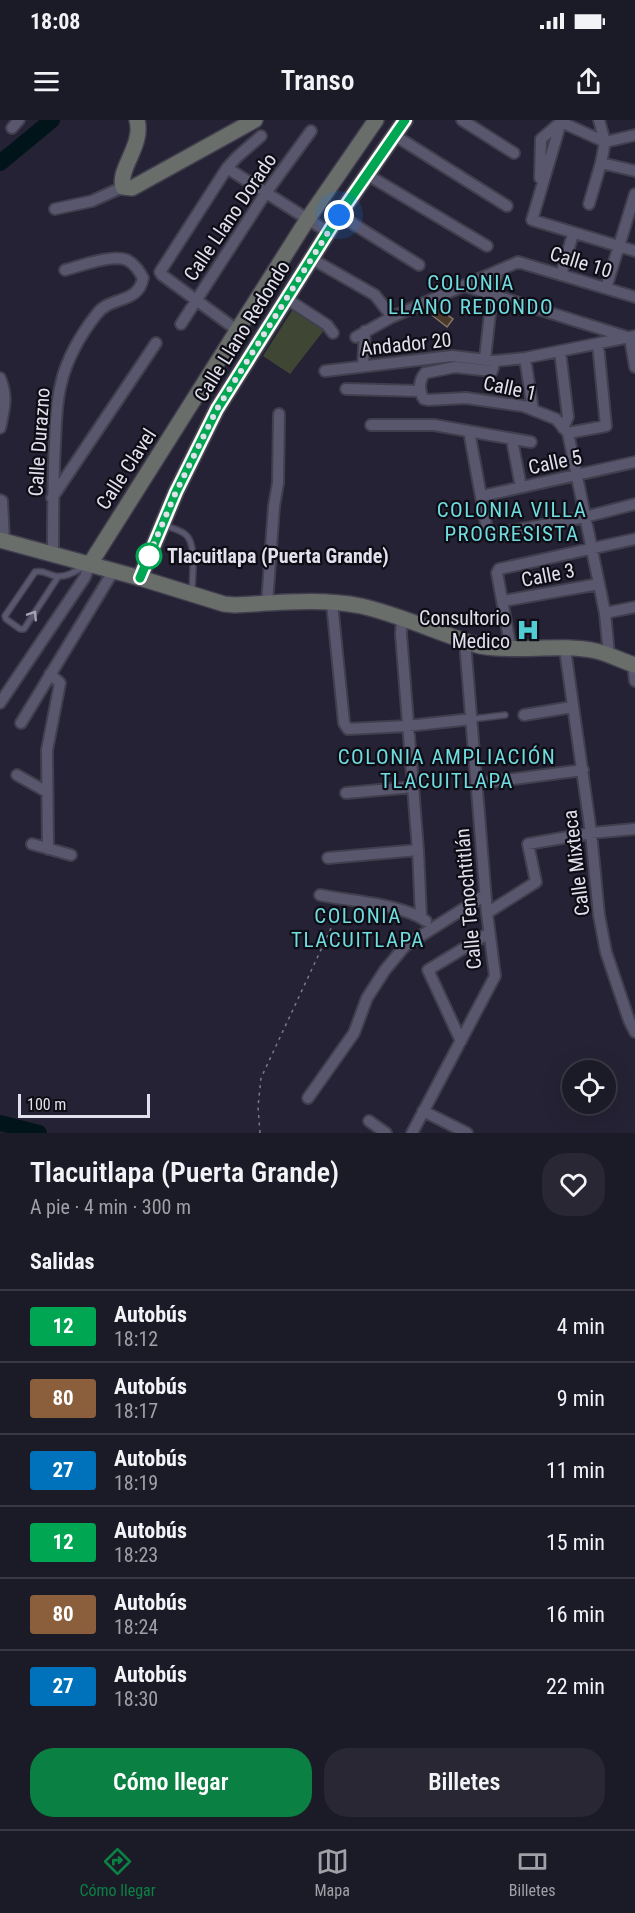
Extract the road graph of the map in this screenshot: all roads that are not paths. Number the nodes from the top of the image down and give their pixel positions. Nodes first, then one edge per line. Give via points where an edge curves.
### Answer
1 (255, 120) edge
2 (376, 120) edge
3 (405, 120) edge
4 (462, 120) edge
5 (599, 120) edge
6 (141, 121) edge
7 (562, 121) edge
8 (311, 131) dead end
9 (394, 135) junction
10 (635, 135) edge
11 (261, 136) dead end
12 (605, 142) junction
13 (514, 153) dead end
14 (601, 163) junction
15 (227, 168) junction
16 (635, 171) edge
17 (366, 174) junction
18 (123, 187) junction
19 (266, 194) junction
20 (635, 194) edge
21 (589, 204) dead end
22 (507, 206) dead end
23 (55, 209) dead end
24 (339, 215) junction
25 (307, 220) junction
26 (328, 232) junction
27 (573, 234) junction
28 (487, 246) dead end
29 (619, 246) junction
30 (635, 251) edge
31 (312, 259) junction
32 (419, 265) dead end
33 (65, 270) dead end
34 (498, 271) junction
35 (561, 275) junction
36 (465, 286) junction
37 (606, 288) junction
38 (492, 295) junction
39 (635, 297) edge
40 (287, 299) junction
41 (195, 302) junction
42 (392, 317) junction
43 (181, 324) dead end
44 (237, 330) junction
45 (333, 333) dead end
46 (633, 337) edge
47 (156, 344) dead end
48 (598, 344) junction
49 (560, 351) junction
50 (525, 358) junction
51 (490, 360) junction
52 (363, 366) junction
53 (635, 367) edge
54 (325, 371) dead end
55 (0, 378) edge
56 (346, 389) dead end
57 (424, 395) junction
58 (197, 397) junction
59 (217, 409) junction
60 (533, 410) junction
61 (279, 414) dead end
62 (371, 425) dead end
63 (0, 428) edge
64 (469, 431) junction
65 (565, 431) junction
66 (512, 440) junction
67 (531, 442) dead end
68 (635, 462) edge
69 (576, 475) junction
70 (521, 487) junction
71 (482, 496) junction
72 (52, 498) junction
73 (0, 500) edge
74 (635, 504) edge
75 (585, 517) junction
76 (162, 525) junction
77 (2, 540) edge
78 (635, 541) edge
79 (591, 548) junction
80 (53, 553) junction
81 (90, 564) junction
82 (114, 570) junction
83 (58, 577) junction
84 (140, 578) junction
85 (599, 584) junction
86 (192, 594) junction
87 (503, 601) junction
88 (332, 603) junction
89 (267, 604) junction
90 (635, 607) edge
91 (605, 613) junction
92 (402, 619) junction
93 (465, 642) junction
94 (511, 649) junction
95 (565, 649) junction
96 (609, 655) junction
97 (634, 665) edge
98 (50, 674) junction
99 (635, 681) edge
100 (0, 703) edge
101 (572, 707) junction
102 (505, 715) dead end
103 (524, 715) dead end
104 (472, 719) junction
105 (21, 723) dead end
106 (407, 726) junction
107 (583, 770) junction
108 (17, 775) dead end
109 (476, 784) junction
110 (413, 787) junction
111 (47, 792) junction
112 (346, 793) dead end
113 (635, 829) edge
114 (591, 833) junction
115 (32, 844) dead end
116 (48, 849) junction
117 (418, 850) junction
118 (71, 855) dead end
119 (328, 858) dead end
120 (320, 895) dead end
121 (485, 895) junction
122 (487, 913) junction
123 (421, 917) junction
124 (433, 927) junction
125 (489, 933) junction
126 (635, 1032) edge
127 (460, 1041) junction
128 (308, 1098) dead end
129 (423, 1112) junction
130 (369, 1121) dead end
131 (386, 1133) edge
132 (412, 1133) edge
133 (467, 1133) edge

1 - 18 street via 132,188
2 - 25 street, Calle Llano Redondo
3 - 9 street, Calle Llano Redondo
4 - 13 street
5 - 12 street
6 - 18 street via 121,178
7 - 12 street
7 - 27 street via 532,220
8 - 19 street, Calle Llano Dorado
9 - 17 street, Calle Llano Redondo
9 - 22 street
10 - 12 street
11 - 15 street
12 - 14 street
14 - 16 street
14 - 21 street
15 - 19 street
15 - 41 street via 161,269 162,275
17 - 24 street, Calle Llano Redondo
17 - 28 street
18 - 23 street via 92,201
19 - 25 street
19 - 41 street, Calle Llano Dorado
20 - 29 street
24 - 26 street, Calle Llano Redondo
24 - 32 street
25 - 26 street
25 - 44 street, Calle Llano Redondo
26 - 31 street, Calle Llano Redondo
27 - 29 street
27 - 35 street
29 - 30 street
29 - 37 street
31 - 40 street, Calle Llano Redondo
31 - 42 street via 375,294
33 - 72 street, Calle Durazno via 120,259 129,261 143,278 134,295 107,304 96,313 69,358 56,420
34 - 35 street, Calle 10 via 518,262
34 - 36 street
34 - 38 street
35 - 37 street, Calle 10
36 - 38 street
36 - 42 street
37 - 39 street, Calle 10
38 - 46 street
38 - 51 street
40 - 45 street
40 - 59 street, Calle Llano Redondo
41 - 43 street, Calle Llano Dorado
41 - 44 street
42 - 52 street via 360,334
44 - 58 street, Calle Llano Redondo
46 - 48 street, Andador 20
46 - 53 street
47 - 72 street
48 - 49 street, Andador 20
48 - 65 street via 606,426
49 - 50 street, Andador 20
49 - 65 street via 568,417
50 - 51 street, Andador 20
50 - 60 street
51 - 52 street, Andador 20 via 452,356
51 - 57 street via 492,371 455,367 425,373 420,381
52 - 54 street, Andador 20
55 - 63 street via 6,401
56 - 57 street, Calle 1
57 - 60 street, Calle 1
58 - 59 street
58 - 81 street, Calle Clavel
59 - 76 street, Calle Llano Redondo
60 - 65 street, Calle 1 via 556,419
61 - 89 street via 278,483
62 - 64 street via 434,424
64 - 66 street
64 - 71 street
65 - 69 street
66 - 67 street
66 - 70 street
68 - 69 street, Calle 5
69 - 70 street, Calle 5
69 - 75 street
70 - 71 street, Calle 5
71 - 75 street via 487,529 495,534
72 - 80 street, Calle Durazno
73 - 77 street
74 - 75 street
75 - 79 street
76 - 84 street, Calle Llano Redondo
76 - 86 lane via 190,540
77 - 80 street
78 - 79 street
79 - 85 street
79 - 87 street via 499,569
80 - 81 street
81 - 82 street
81 - 83 lane
81 - 100 street via 85,578
82 - 84 street
82 - 98 street
83 -> 83 lane via 35,572 6,619 24,629
84 - 86 street
85 - 87 street, Calle 3
85 - 91 street
86 - 89 street via 224,604
87 - 94 street
88 - 89 street
88 - 92 street
88 - 106 street via 344,723 348,729
90 - 91 street
91 - 96 street
92 - 93 street
92 - 106 street
93 - 94 street
93 - 104 street, Calle Tenochtitlán
94 - 95 street
95 - 96 street
95 - 101 street, Calle Mixteca
96 - 97 street
97 - 99 street
98 - 105 street
98 - 111 street via 60,683 47,750
101 - 103 street
101 - 107 street, Calle Mixteca
102 - 104 lane
104 - 106 street
104 - 109 street, Calle Tenochtitlán
106 - 110 street
107 - 109 street
107 - 114 street, Calle Mixteca
108 - 111 street
109 - 121 street, Calle Tenochtitlán
110 - 112 street
110 - 117 street
111 - 116 street
113 - 114 street
114 - 122 street via 528,844 536,882
114 - 126 street, Calle Mixteca via 606,952
115 - 116 street
116 - 118 street
117 - 119 street
117 - 123 street
120 - 123 street via 390,907
121 - 122 street, Calle Tenochtitlán
121 - 124 street
122 - 125 street, Calle Tenochtitlán
123 - 124 street
124 - 128 street via 405,946 385,970 367,998 354,1034
125 - 127 street, Calle Tenochtitlán via 495,976
125 - 127 street via 428,970
127 - 129 street, Calle Tenochtitlán
129 - 132 street, Calle Tenochtitlán
129 - 133 street
130 - 131 street

